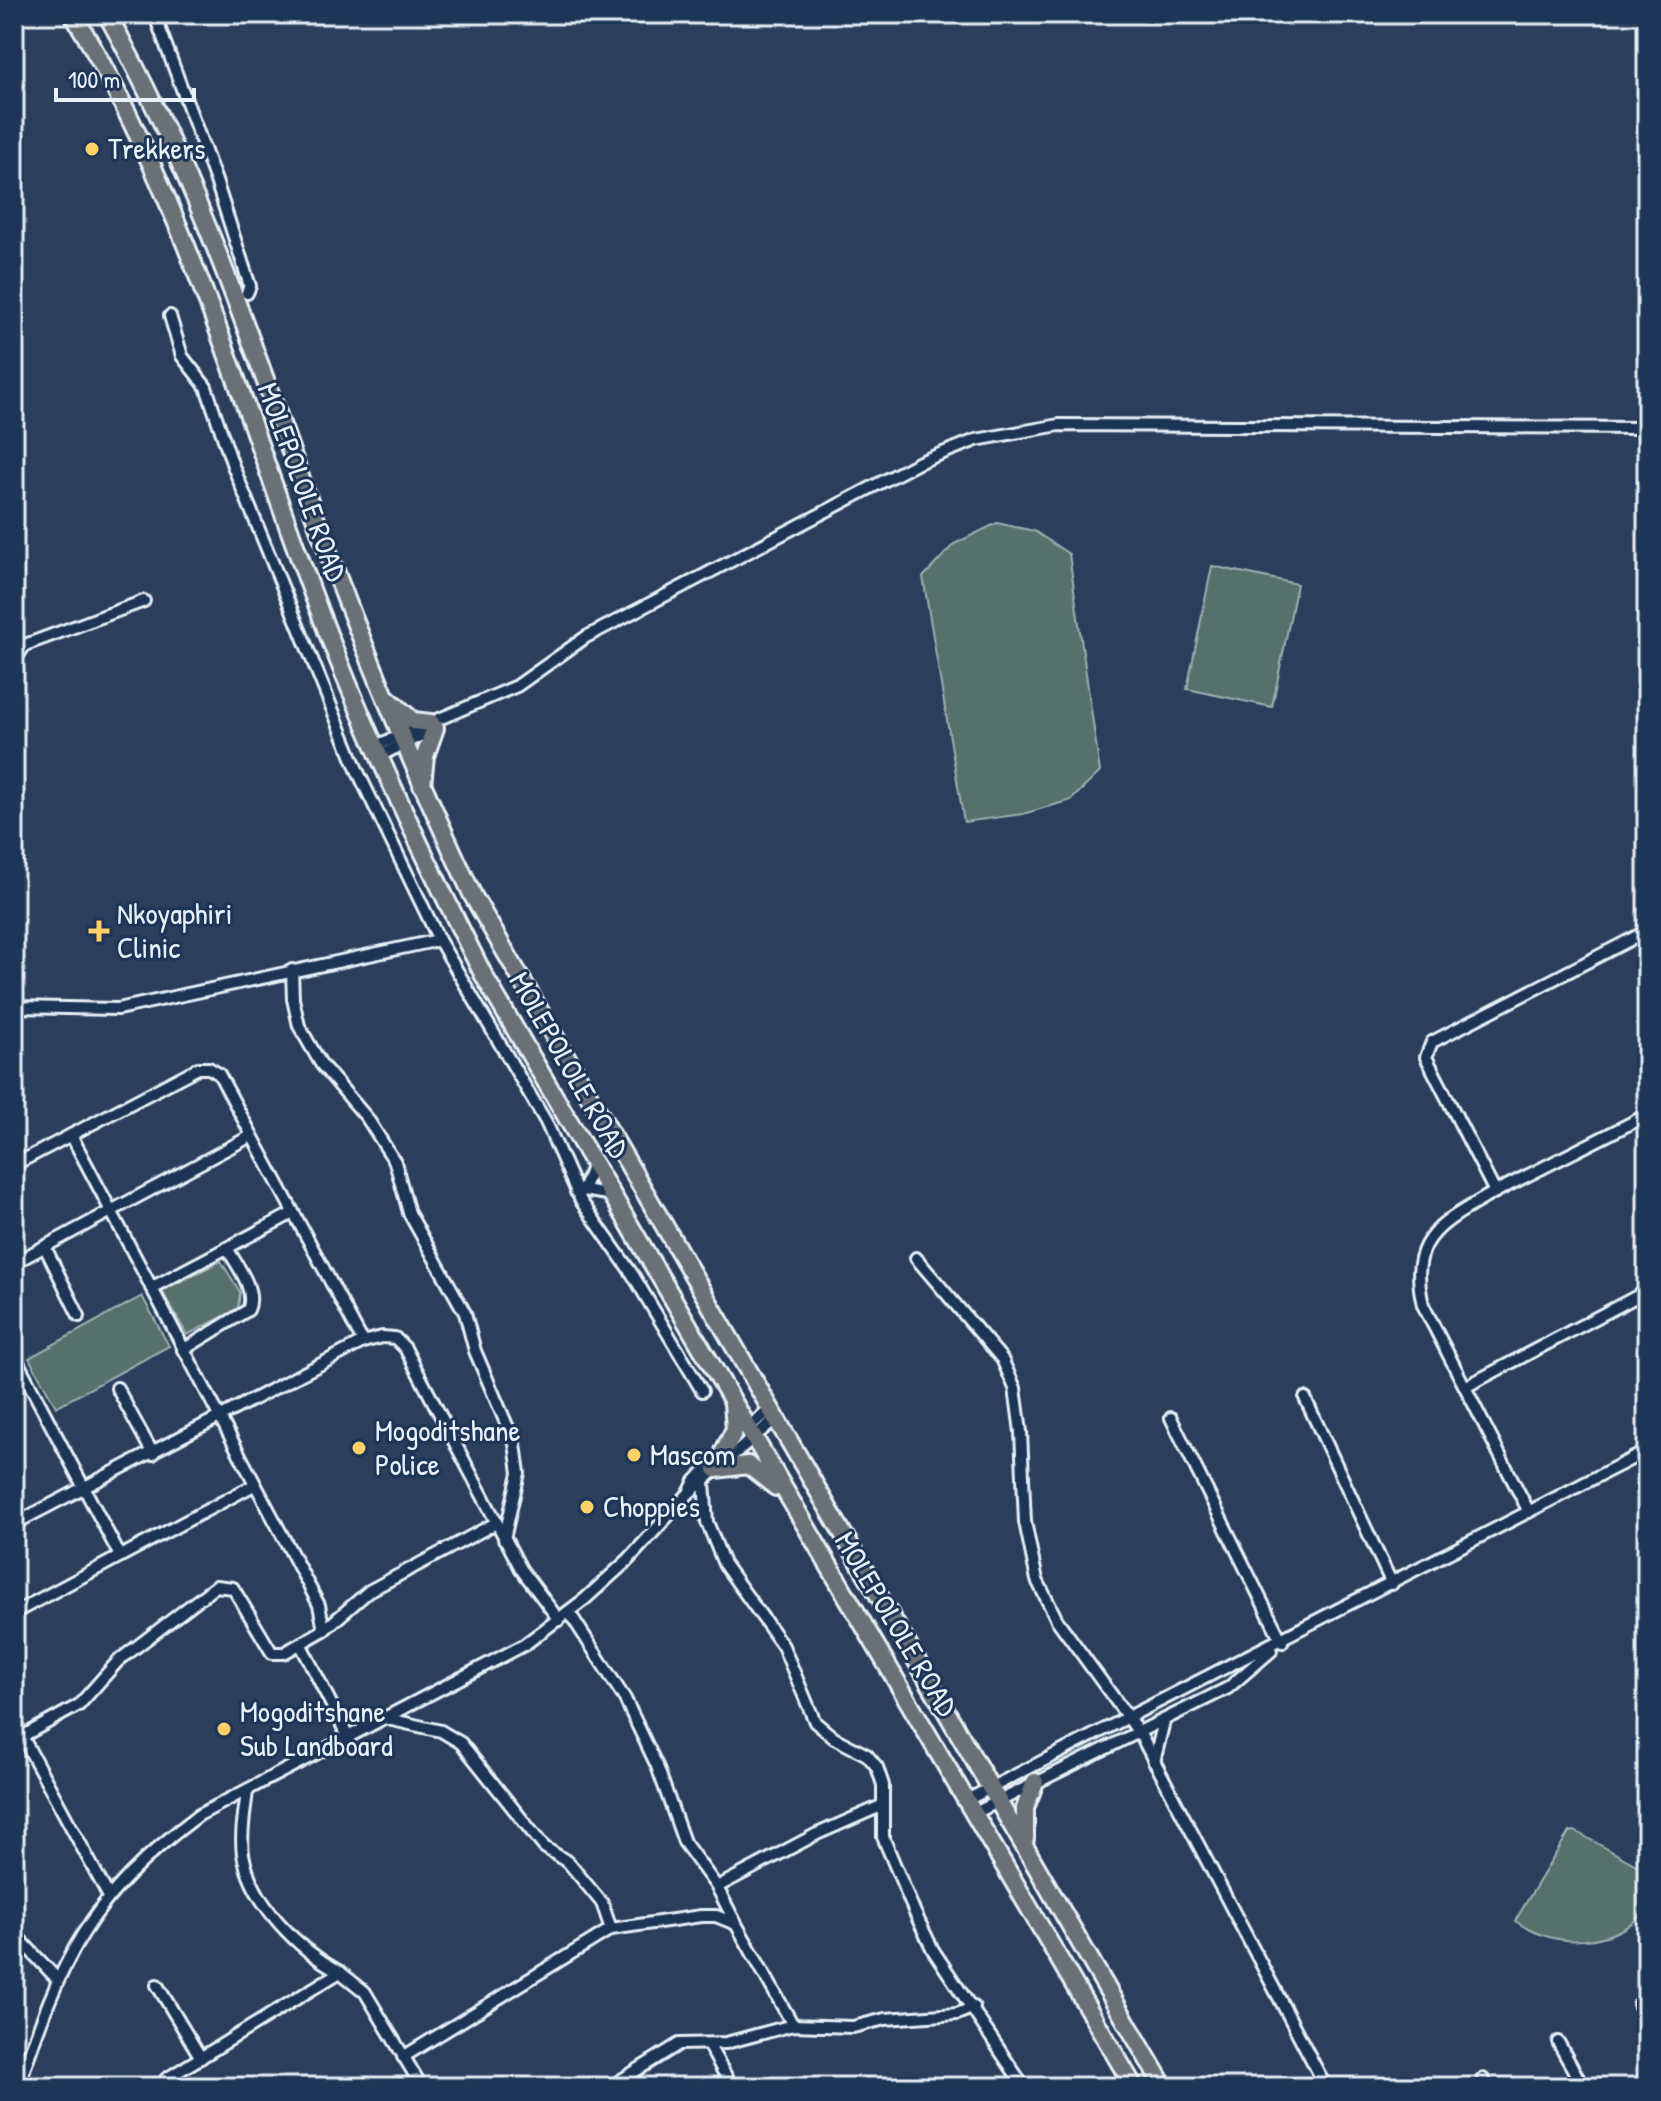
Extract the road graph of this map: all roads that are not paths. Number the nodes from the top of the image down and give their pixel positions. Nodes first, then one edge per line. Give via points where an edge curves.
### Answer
1 (73, 14) edge
2 (107, 14) edge
3 (158, 14) edge
4 (247, 293) dead end
5 (170, 316) dead end
6 (1647, 428) edge
7 (144, 601) dead end
8 (14, 661) edge
9 (380, 691) junction
10 (433, 726) junction
11 (401, 741) junction
12 (375, 752) junction
13 (422, 789) junction
14 (1647, 931) edge
15 (439, 940) junction
16 (292, 970) junction
17 (14, 1007) edge
18 (1647, 1115) edge
19 (71, 1135) junction
20 (251, 1136) junction
21 (594, 1162) junction
22 (14, 1165) edge
23 (579, 1191) junction
24 (1495, 1192) junction
25 (614, 1195) junction
26 (111, 1212) junction
27 (293, 1213) junction
28 (45, 1247) junction
29 (227, 1248) junction
30 (916, 1258) dead end
31 (14, 1263) edge
32 (151, 1288) junction
33 (1647, 1291) edge
34 (79, 1316) dead end
35 (363, 1342) junction
36 (183, 1350) junction
37 (14, 1355) edge
38 (1467, 1386) junction
39 (117, 1388) dead end
40 (702, 1391) dead end
41 (732, 1397) junction
42 (1305, 1398) dead end
43 (773, 1414) junction
44 (219, 1418) junction
45 (1171, 1418) dead end
46 (752, 1431) junction
47 (724, 1451) junction
48 (1647, 1451) edge
49 (153, 1454) junction
50 (716, 1469) junction
51 (704, 1482) junction
52 (254, 1485) junction
53 (86, 1489) junction
54 (689, 1493) junction
55 (791, 1502) junction
56 (1529, 1512) junction
57 (15, 1521) edge
58 (496, 1523) junction
59 (504, 1539) junction
60 (120, 1556) junction
61 (1392, 1584) junction
62 (569, 1612) junction
63 (14, 1613) edge
64 (559, 1620) junction
65 (324, 1630) junction
66 (1282, 1642) junction
67 (301, 1645) junction
68 (388, 1719) junction
69 (1129, 1719) junction
70 (1164, 1721) junction
71 (1140, 1734) junction
72 (349, 1739) junction
73 (18, 1740) edge
74 (1154, 1762) junction
75 (1042, 1763) junction
76 (1042, 1779) junction
77 (247, 1791) junction
78 (996, 1794) junction
79 (881, 1806) junction
80 (971, 1807) junction
81 (1026, 1845) junction
82 (717, 1887) junction
83 (108, 1895) junction
84 (736, 1924) junction
85 (611, 1929) junction
86 (14, 1933) edge
87 (340, 1972) junction
88 (58, 1980) junction
89 (157, 1985) dead end
90 (1639, 2004) dead end
91 (974, 2007) junction
92 (1647, 2018) edge
93 (793, 2025) junction
94 (1558, 2042) dead end
95 (708, 2044) junction
96 (403, 2057) junction
97 (201, 2058) junction
98 (166, 2079) dead end
99 (18, 2087) edge
100 (422, 2087) edge
101 (610, 2087) edge
102 (732, 2087) edge
103 (1024, 2087) edge
104 (1134, 2087) edge
105 (1164, 2087) edge
106 (1326, 2087) edge
107 (1583, 2087) edge

1 - 12 main road, MOLEPOLOLE ROAD via 151,155
2 - 9 main road, MOLEPOLOLE ROAD via 157,108 221,256
3 - 4 street via 250,286
5 - 15 street via 182,356 206,387 358,772
6 - 10 street via 1059,425 976,440 920,462 651,601 586,637 517,686
7 - 8 street via 25,645
9 - 10 main road via 406,717
9 - 11 main road, MOLEPOLOLE ROAD
10 - 11 street
10 - 13 main road
11 - 12 street
11 - 13 main road, MOLEPOLOLE ROAD
12 - 21 main road, MOLEPOLOLE ROAD via 484,976
13 - 43 main road, MOLEPOLOLE ROAD via 510,963
14 - 24 street via 1432,1042 1426,1057
15 - 16 street
15 - 23 street via 546,1122
16 - 17 street via 118,1009
16 - 59 street via 299,1026 395,1162 409,1213 465,1313 475,1351 517,1451 519,1473
18 - 24 street
19 - 20 street via 198,1068 209,1068 219,1074
19 - 22 street
19 - 26 street
20 - 26 street
20 - 27 street
21 - 23 street
21 - 25 main road, MOLEPOLOLE ROAD
23 - 25 street
23 - 40 street
24 - 38 street via 1443,1223 1423,1245 1417,1280 1423,1305
25 - 41 main road, MOLEPOLOLE ROAD
26 - 28 street
26 - 32 street
27 - 29 street
27 - 35 street
28 - 31 street
28 - 34 street
29 - 32 street
29 - 36 street via 250,1291 251,1305
30 - 69 street via 1002,1359 1015,1388 1025,1522 1037,1580 1057,1620
32 - 36 street
33 - 38 street
35 - 44 street
35 - 58 street via 395,1338 405,1348
36 - 44 street
37 - 53 street
38 - 56 street
39 - 49 street
41 - 46 main road, MOLEPOLOLE ROAD
41 - 47 main road via 735,1429
42 - 61 street
43 - 46 street
43 - 78 main road, MOLEPOLOLE ROAD
44 - 49 street
44 - 52 street
45 - 66 street
46 - 47 street
46 - 50 street
46 - 55 main road, MOLEPOLOLE ROAD
47 - 54 street
48 - 56 street
49 - 53 street
50 - 51 street
50 - 55 main road via 748,1465
51 - 54 street
51 - 79 street via 707,1522 724,1564 783,1646 815,1722 877,1767 883,1785
52 - 60 street
52 - 65 street via 319,1605
53 - 57 street
53 - 60 street
54 - 62 street via 628,1560
55 - 80 main road, MOLEPOLOLE ROAD
56 - 61 street
58 - 59 street
58 - 65 street via 369,1591
59 - 64 street
60 - 63 street
61 - 66 street
62 - 64 street
62 - 82 street via 625,1699 657,1766 684,1842
64 - 68 street
65 - 67 street
66 - 69 street
66 - 70 street via 1228,1688
67 - 72 street
67 - 73 street via 272,1653 233,1588 216,1586 118,1661 79,1705
68 - 72 street
68 - 85 street via 441,1731 461,1743 544,1847 568,1862 602,1903
69 - 71 street
69 - 75 street
70 - 71 street
70 - 74 street
71 - 74 street
71 - 76 street
72 - 77 street
73 - 83 street
74 - 106 street
75 - 76 street
75 - 78 street
76 - 78 street
76 - 81 main road via 1025,1808
77 - 83 street via 168,1838
77 - 87 street via 243,1854 257,1889 285,1929
78 - 80 street
78 - 81 main road, MOLEPOLOLE ROAD
79 - 82 street
79 - 91 street via 883,1837 915,1913 933,1950
80 - 104 main road, MOLEPOLOLE ROAD
81 - 105 main road, MOLEPOLOLE ROAD
82 - 84 street
83 - 88 street
84 - 85 street via 701,1916
84 - 93 street
85 - 96 street
86 - 88 street
87 - 96 street via 365,1992
87 - 97 street
88 - 99 street
89 - 97 street
90 - 92 street
91 - 93 street via 957,2014 853,2027
91 - 103 street
93 - 95 street
94 - 107 street
95 - 101 street via 679,2044
95 - 102 street
96 - 100 street
97 - 98 street

